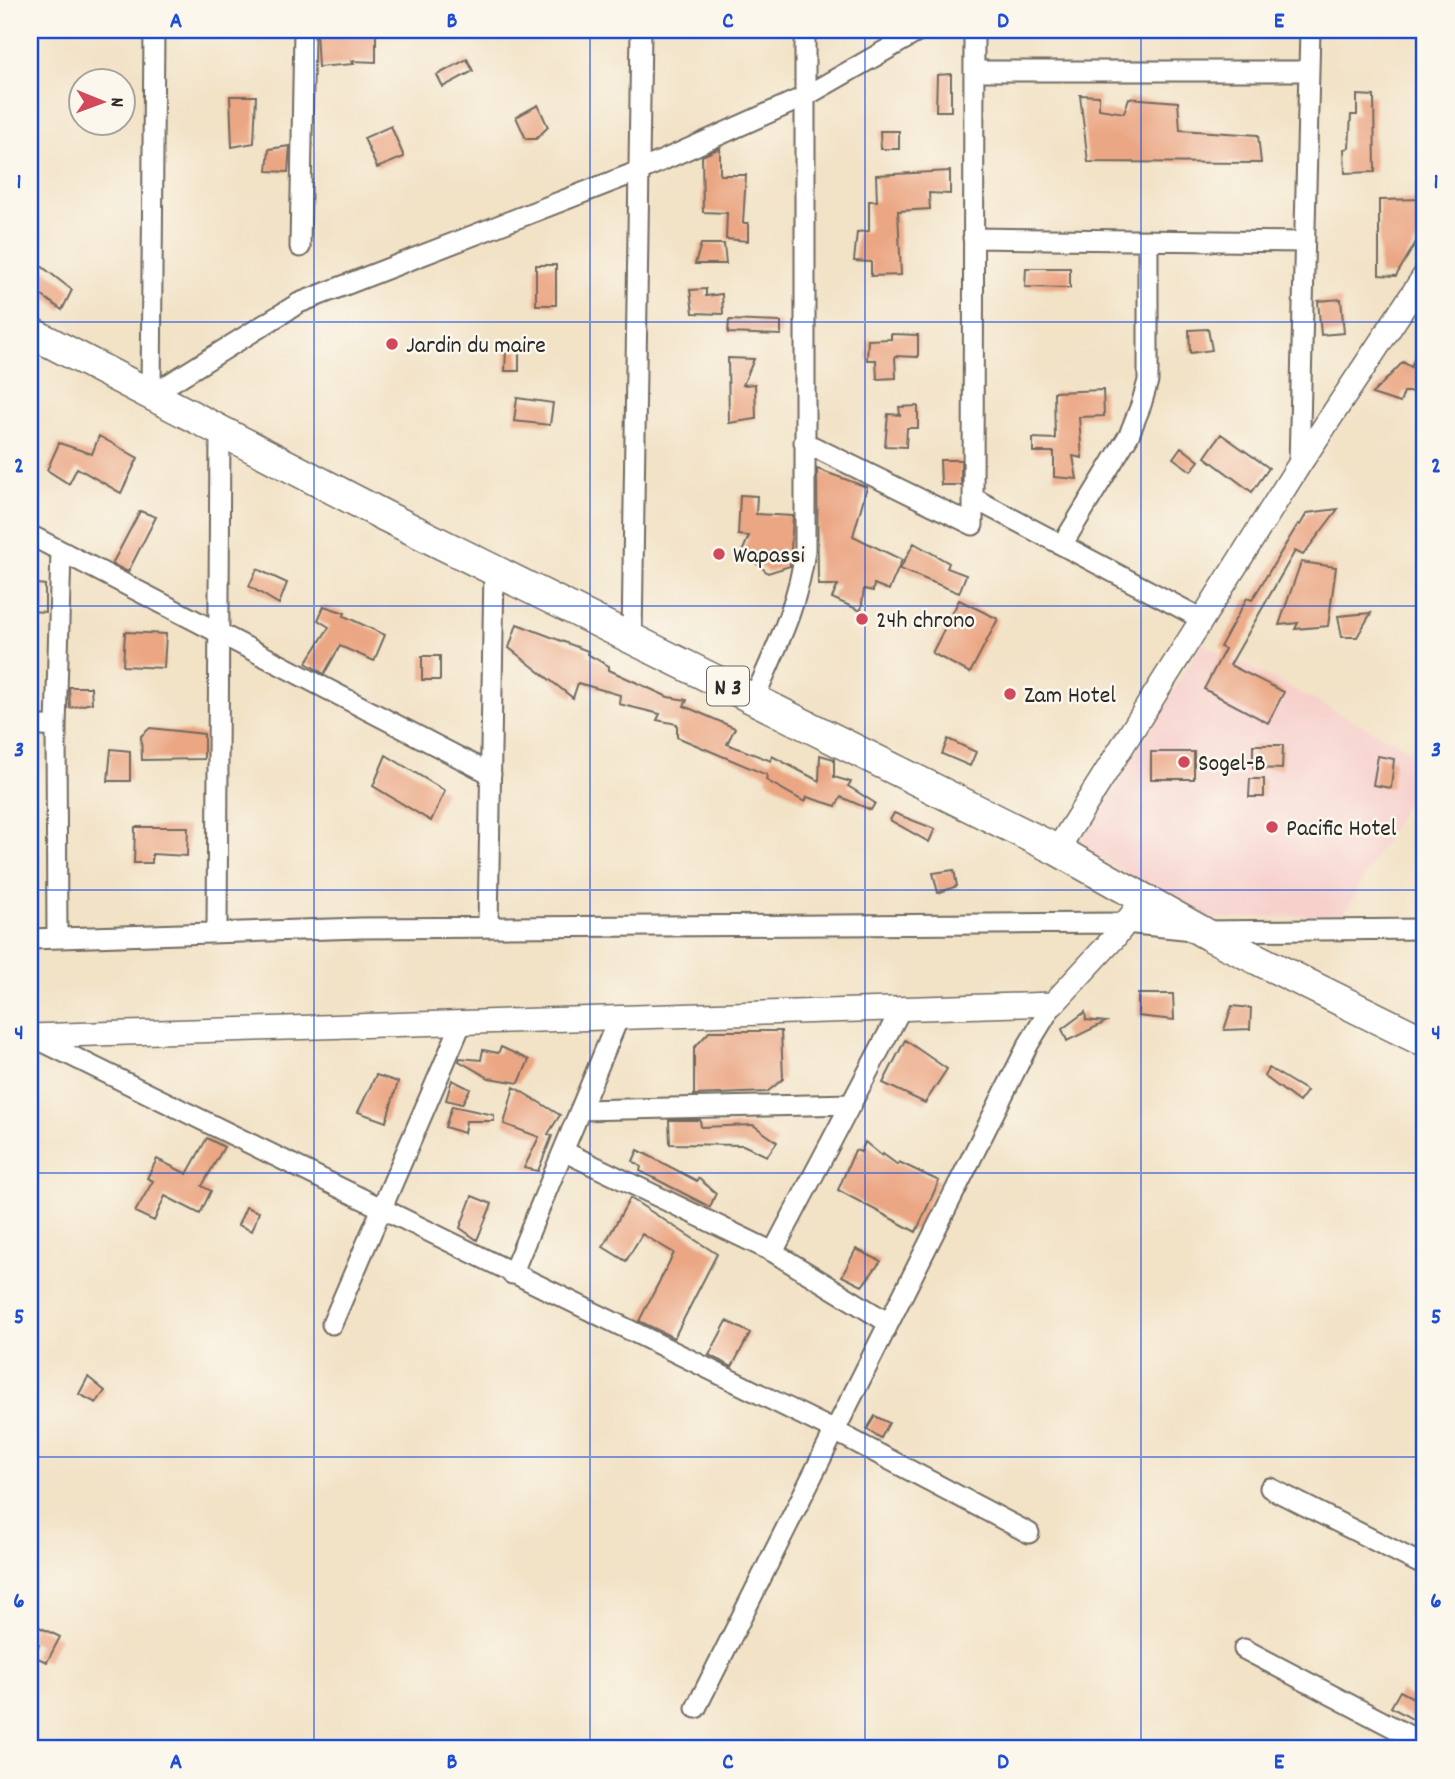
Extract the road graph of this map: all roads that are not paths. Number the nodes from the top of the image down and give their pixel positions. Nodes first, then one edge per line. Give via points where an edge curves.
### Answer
1 (154, 30) edge
2 (304, 30) edge
3 (641, 30) edge
4 (805, 30) edge
5 (922, 30) edge
6 (974, 30) edge
7 (1310, 30) edge
8 (974, 71) junction
9 (1309, 71) junction
10 (804, 97) junction
11 (639, 171) junction
12 (973, 238) junction
13 (1148, 240) junction
14 (1304, 242) junction
15 (300, 247) dead end
16 (1425, 275) edge
17 (30, 332) edge
18 (151, 395) junction
19 (220, 430) junction
20 (804, 442) junction
21 (1299, 465) junction
22 (973, 498) junction
23 (30, 535) edge
24 (1062, 545) junction
25 (61, 552) junction
26 (495, 570) junction
27 (1202, 619) junction
28 (219, 635) junction
29 (632, 639) junction
30 (754, 699) junction
31 (30, 725) edge
32 (56, 727) junction
33 (491, 774) junction
34 (1057, 850) junction
35 (1144, 899) junction
36 (1125, 923) junction
37 (488, 927) junction
38 (1425, 929) edge
39 (1203, 932) junction
40 (217, 933) junction
41 (57, 938) junction
42 (30, 939) edge
43 (1053, 1004) junction
44 (901, 1009) junction
45 (618, 1018) junction
46 (462, 1022) junction
47 (30, 1036) edge
48 (1425, 1042) edge
49 (852, 1104) junction
50 (580, 1110) junction
51 (563, 1151) junction
52 (382, 1211) junction
53 (773, 1252) junction
54 (512, 1273) junction
55 (887, 1322) junction
56 (332, 1324) dead end
57 (833, 1430) junction
58 (1270, 1488) dead end
59 (1029, 1533) dead end
60 (1425, 1566) edge
61 (1244, 1649) dead end
62 (696, 1708) dead end
63 (1425, 1744) edge

1 - 18 street
2 - 15 street
3 - 11 street
4 - 10 street
5 - 10 street
6 - 8 street
7 - 9 street
8 - 9 street
8 - 12 street
9 - 14 street
10 - 11 street
10 - 20 street
11 - 18 street via 299,303
11 - 29 street
12 - 13 street
12 - 22 street
13 - 14 street
13 - 24 street via 1148,381 1142,405 1129,435
14 - 21 street
16 - 21 street
17 - 18 main road, N 3
18 - 19 main road, N 3
19 - 26 main road, N 3
19 - 28 street
20 - 22 street via 973,525
20 - 30 street via 801,584
21 - 27 street
22 - 24 street
23 - 25 street
24 - 27 street
25 - 28 street
25 - 32 street
26 - 29 main road, N 3
26 - 33 street
27 - 34 street
28 - 33 street
28 - 40 street
29 - 30 main road, N 3
30 - 34 main road, N 3
31 - 32 street
32 - 41 street
33 - 37 street
34 - 35 main road, N 3
35 - 36 street
35 - 39 main road, N 3
36 - 37 street
36 - 39 street
36 - 43 street
37 - 40 street
38 - 39 street
39 - 48 main road, N 3
40 - 41 street
41 - 42 street
43 - 44 street
43 - 55 street
44 - 45 street
44 - 49 street
45 - 46 street
45 - 50 street
46 - 47 street
46 - 52 street
47 - 52 street
49 - 50 street
49 - 53 street
50 - 51 street
51 - 53 street
51 - 54 street
52 - 54 street
52 - 56 street
53 - 55 street
54 - 57 street
55 - 57 street
57 - 59 street
57 - 62 street
58 - 60 street
61 - 63 street

